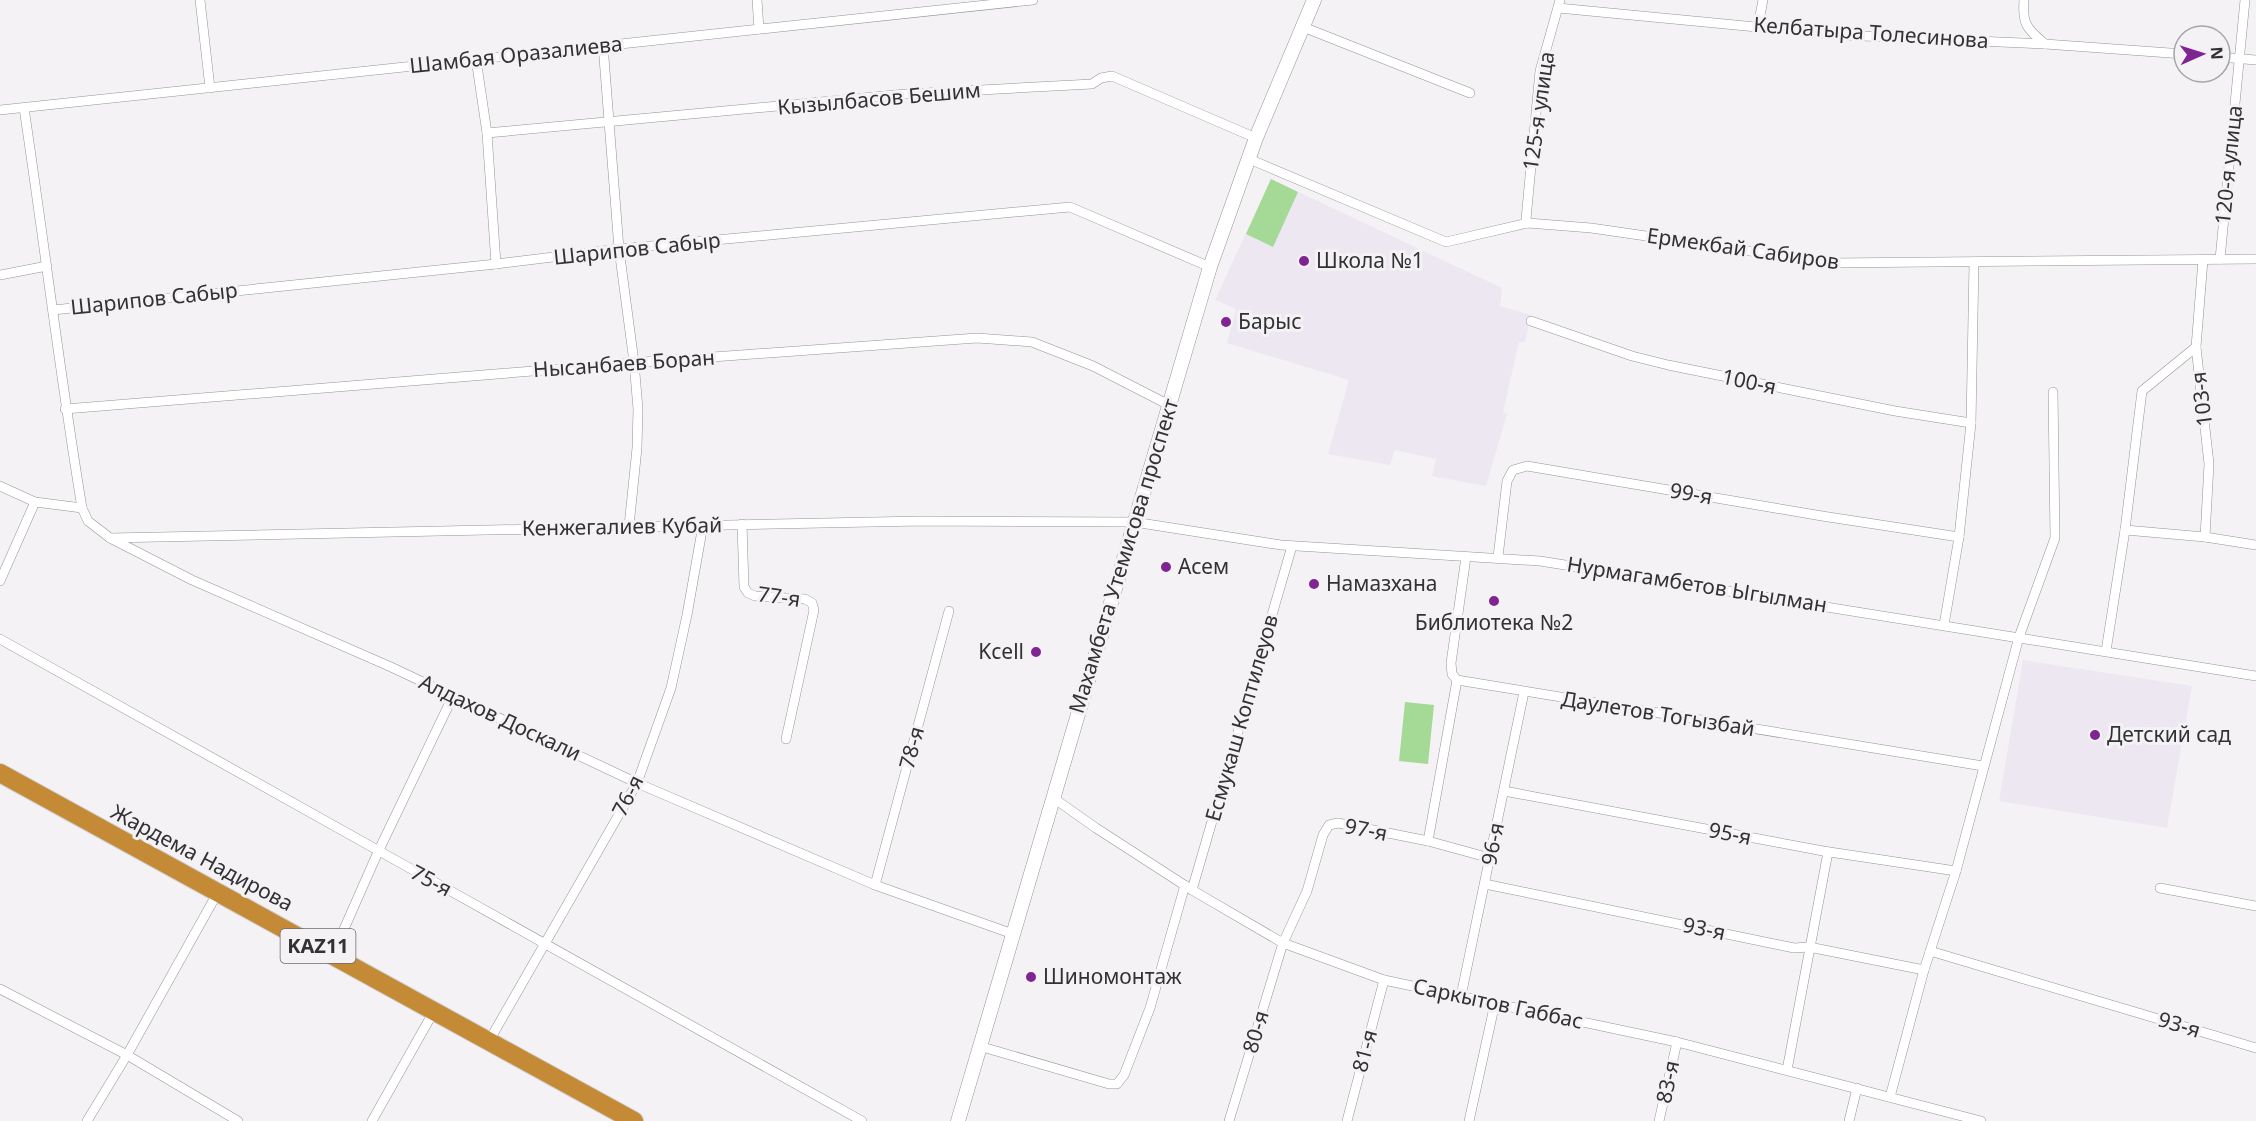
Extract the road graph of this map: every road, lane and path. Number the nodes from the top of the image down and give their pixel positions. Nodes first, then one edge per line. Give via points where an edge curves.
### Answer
1 (200, 0) edge
2 (757, 0) edge
3 (1033, 0) edge
4 (1314, 0) edge
5 (1764, 0) edge
6 (2024, 0) edge
7 (2245, 0) edge
8 (1559, 4) edge
9 (1758, 26) junction
10 (1304, 27) junction
11 (759, 29) junction
12 (2045, 44) junction
13 (603, 45) junction
14 (2172, 53) edge
15 (2232, 58) edge
16 (476, 59) junction
17 (2239, 59) junction
18 (2256, 60) edge
19 (210, 88) junction
20 (1470, 93) dead end
21 (24, 108) junction
22 (0, 110) edge
23 (610, 123) junction
24 (487, 133) junction
25 (1256, 138) junction
26 (1249, 159) junction
27 (1528, 223) junction
28 (619, 249) junction
29 (2220, 259) junction
30 (2256, 259) edge
31 (2203, 260) junction
32 (1974, 262) junction
33 (496, 264) junction
34 (47, 266) junction
35 (1210, 267) junction
36 (0, 275) edge
37 (53, 310) junction
38 (1531, 321) dead end
39 (2196, 347) junction
40 (634, 362) junction
41 (2053, 392) dead end
42 (1169, 405) junction
43 (65, 409) junction
44 (1971, 423) junction
45 (0, 486) edge
46 (35, 502) junction
47 (82, 508) junction
48 (1134, 522) junction
49 (742, 524) junction
50 (703, 525) junction
51 (629, 526) junction
52 (2125, 530) junction
53 (1959, 537) junction
54 (2205, 537) junction
55 (110, 538) junction
56 (2256, 545) edge
57 (1292, 546) junction
58 (1466, 557) junction
59 (1498, 557) junction
60 (0, 581) edge
61 (949, 611) dead end
62 (1944, 625) junction
63 (2019, 637) junction
64 (0, 639) edge
65 (2106, 651) junction
66 (2256, 676) edge
67 (1457, 680) junction
68 (1524, 692) junction
69 (453, 696) junction
70 (786, 740) dead end
71 (1983, 766) junction
72 (0, 773) edge
73 (637, 783) junction
74 (1504, 791) junction
75 (1052, 796) junction
76 (1428, 841) junction
77 (378, 852) junction
78 (1828, 852) junction
79 (1490, 858) junction
80 (1956, 871) junction
81 (1485, 884) junction
82 (875, 885) junction
83 (1189, 887) junction
84 (2160, 888) dead end
85 (218, 892) junction
86 (2256, 906) edge
87 (1013, 934) junction
88 (545, 942) junction
89 (1284, 943) junction
90 (1809, 947) junction
91 (1930, 951) junction
92 (333, 954) junction
93 (1923, 970) junction
94 (1384, 980) junction
95 (0, 989) edge
96 (1461, 996) junction
97 (1495, 1003) junction
98 (434, 1011) junction
99 (489, 1041) junction
100 (1677, 1042) junction
101 (979, 1046) junction
102 (2256, 1048) edge
103 (127, 1055) junction
104 (1787, 1070) junction
105 (1857, 1089) junction
106 (1890, 1097) junction
107 (87, 1121) edge
108 (238, 1121) edge
109 (372, 1121) edge
110 (634, 1121) edge
111 (862, 1121) edge
112 (957, 1121) edge
113 (1230, 1121) edge
114 (1347, 1121) edge
115 (1469, 1121) edge
116 (1659, 1121) edge
117 (1849, 1121) edge
118 (1981, 1121) edge

1 - 19 street
2 - 11 street
3 - 11 street, Шамбая Оразалиева
4 - 10 street, Махамбета Утемисова проспект
5 - 9 street
6 - 12 street via 2028,30
7 - 17 street, 120-я улица
8 - 9 street, Келбатыра Толесинова
8 - 27 street, 125-я улица via 1540,71
9 - 12 street, Келбатыра Толесинова via 1840,35
10 - 20 street
10 - 25 street, Махамбета Утемисова проспект
11 - 13 street, Шамбая Оразалиева
12 - 14 street, Келбатыра Толесинова
13 - 16 street, Шамбая Оразалиева
13 - 23 street
15 - 17 street
16 - 19 street, Шамбая Оразалиева
16 - 24 street
17 - 18 street
17 - 29 street, 120-я улица
19 - 21 street, Шамбая Оразалиева
21 - 22 street, Шамбая Оразалиева
21 - 34 street
23 - 24 street, Кызылбасов Бешим
23 - 25 street, Кызылбасов Бешим via 906,94 1092,84 1112,76
23 - 28 street
24 - 33 street
25 - 26 street, Махамбета Утемисова проспект
26 - 27 street, Ермекбай Сабиров via 1446,242
26 - 35 street, Махамбета Утемисова проспект
27 - 32 street, Ермекбай Сабиров via 1591,228 1832,263
28 - 33 street, Шарипов Сабыр
28 - 35 street, Шарипов Сабыр via 1070,207
28 - 40 street
29 - 30 street, Ермекбай Сабиров
29 - 31 street, Ермекбай Сабиров
31 - 32 street, Ермекбай Сабиров
31 - 39 street, 103-я
32 - 44 street
33 - 37 street, Шарипов Сабыр
34 - 36 street
34 - 37 street
35 - 42 street, Махамбета Утемисова проспект
37 - 43 street
38 - 44 street, 100-я via 1668,365
39 - 52 street via 2142,391
39 - 54 street, 103-я via 2209,464
40 - 42 street, Нысанбаев Боран via 977,338 1032,342 1094,366
40 - 43 street, Нысанбаев Боран
40 - 51 street via 638,447
41 - 63 street via 2055,538
42 - 48 street, Махамбета Утемисова проспект
43 - 47 street
44 - 53 street
45 - 46 street
46 - 47 street
46 - 60 street
47 - 55 street, Алдахов Доскали via 88,521
48 - 49 street, Кенжегалиев Кубай
48 - 57 street, Нурмагамбетов Ыгылман
48 - 75 street, Махамбета Утемисова проспект
49 - 50 street, Кенжегалиев Кубай
49 - 70 street, 77-я via 744,587 748,593 755,597 805,599 814,610
50 - 51 street, Кенжегалиев Кубай
50 - 73 street, 76-я via 671,688
51 - 55 street, Кенжегалиев Кубай
52 - 54 street
52 - 65 street
53 - 59 street, 99-я via 1527,466 1513,470 1507,481
53 - 62 street
54 - 56 street
55 - 69 street, Алдахов Доскали via 192,580
57 - 58 street, Нурмагамбетов Ыгылман
57 - 83 street, Есмукаш Коптилеуов
58 - 59 street, Нурмагамбетов Ыгылман
58 - 67 street via 1451,663
59 - 62 street, Нурмагамбетов Ыгылман
61 - 82 street, 78-я
62 - 63 street, Нурмагамбетов Ыгылман
63 - 65 street, Нурмагамбетов Ыгылман
63 - 71 street
64 - 77 street, 75-я
65 - 66 street, Нурмагамбетов Ыгылман
67 - 68 street, Даулетов Тогызбай
67 - 76 street
68 - 71 street, Даулетов Тогызбай
68 - 74 street, 96-я
69 - 73 street, Алдахов Доскали
69 - 77 street
71 - 80 street
72 - 85 highway, Жардема Надирова / KAZ11
73 - 82 street, Алдахов Доскали
73 - 88 street, 76-я
74 - 78 street, 95-я
74 - 79 street, 96-я
75 - 83 street, Саркытов Габбас
75 - 87 street, Махамбета Утемисова проспект
76 - 79 street, 97-я
76 - 89 street, 97-я via 1338,823 1329,825
77 - 88 street, 75-я
77 - 92 street
78 - 80 street, 95-я
78 - 90 street
79 - 81 street, 96-я
80 - 91 street
81 - 90 street, 93-я via 1794,948
81 - 96 street, 96-я
82 - 87 street, Алдахов Доскали
83 - 89 street, Саркытов Габбас
83 - 101 street, Есмукаш Коптилеуов via 1150,1008 1117,1084
84 - 86 street
85 - 92 highway, Жардема Надирова / KAZ11
85 - 103 street
87 - 101 street, Махамбета Утемисова проспект
88 - 99 street, 76-я
88 - 111 street, 75-я
89 - 94 street, Саркытов Габбас
89 - 113 street, 80-я
90 - 93 street, 93-я
90 - 104 street
91 - 93 street
91 - 102 street, 93-я
92 - 98 highway, Жардема Надирова / KAZ11
93 - 106 street
94 - 96 street, Саркытов Габбас
94 - 114 street, 81-я
95 - 103 street
96 - 97 street, Саркытов Габбас
97 - 100 street, Саркытов Габбас
97 - 115 street
98 - 99 highway, Жардема Надирова / KAZ11
98 - 109 street
99 - 110 highway, Жардема Надирова / KAZ11
100 - 104 street, Саркытов Габбас
100 - 116 street, 83-я
101 - 112 street, Махамбета Утемисова проспект
103 - 107 street
103 - 108 street
104 - 105 street, Саркытов Габбас
105 - 106 street, Саркытов Габбас
105 - 117 street
106 - 118 street, Саркытов Габбас

